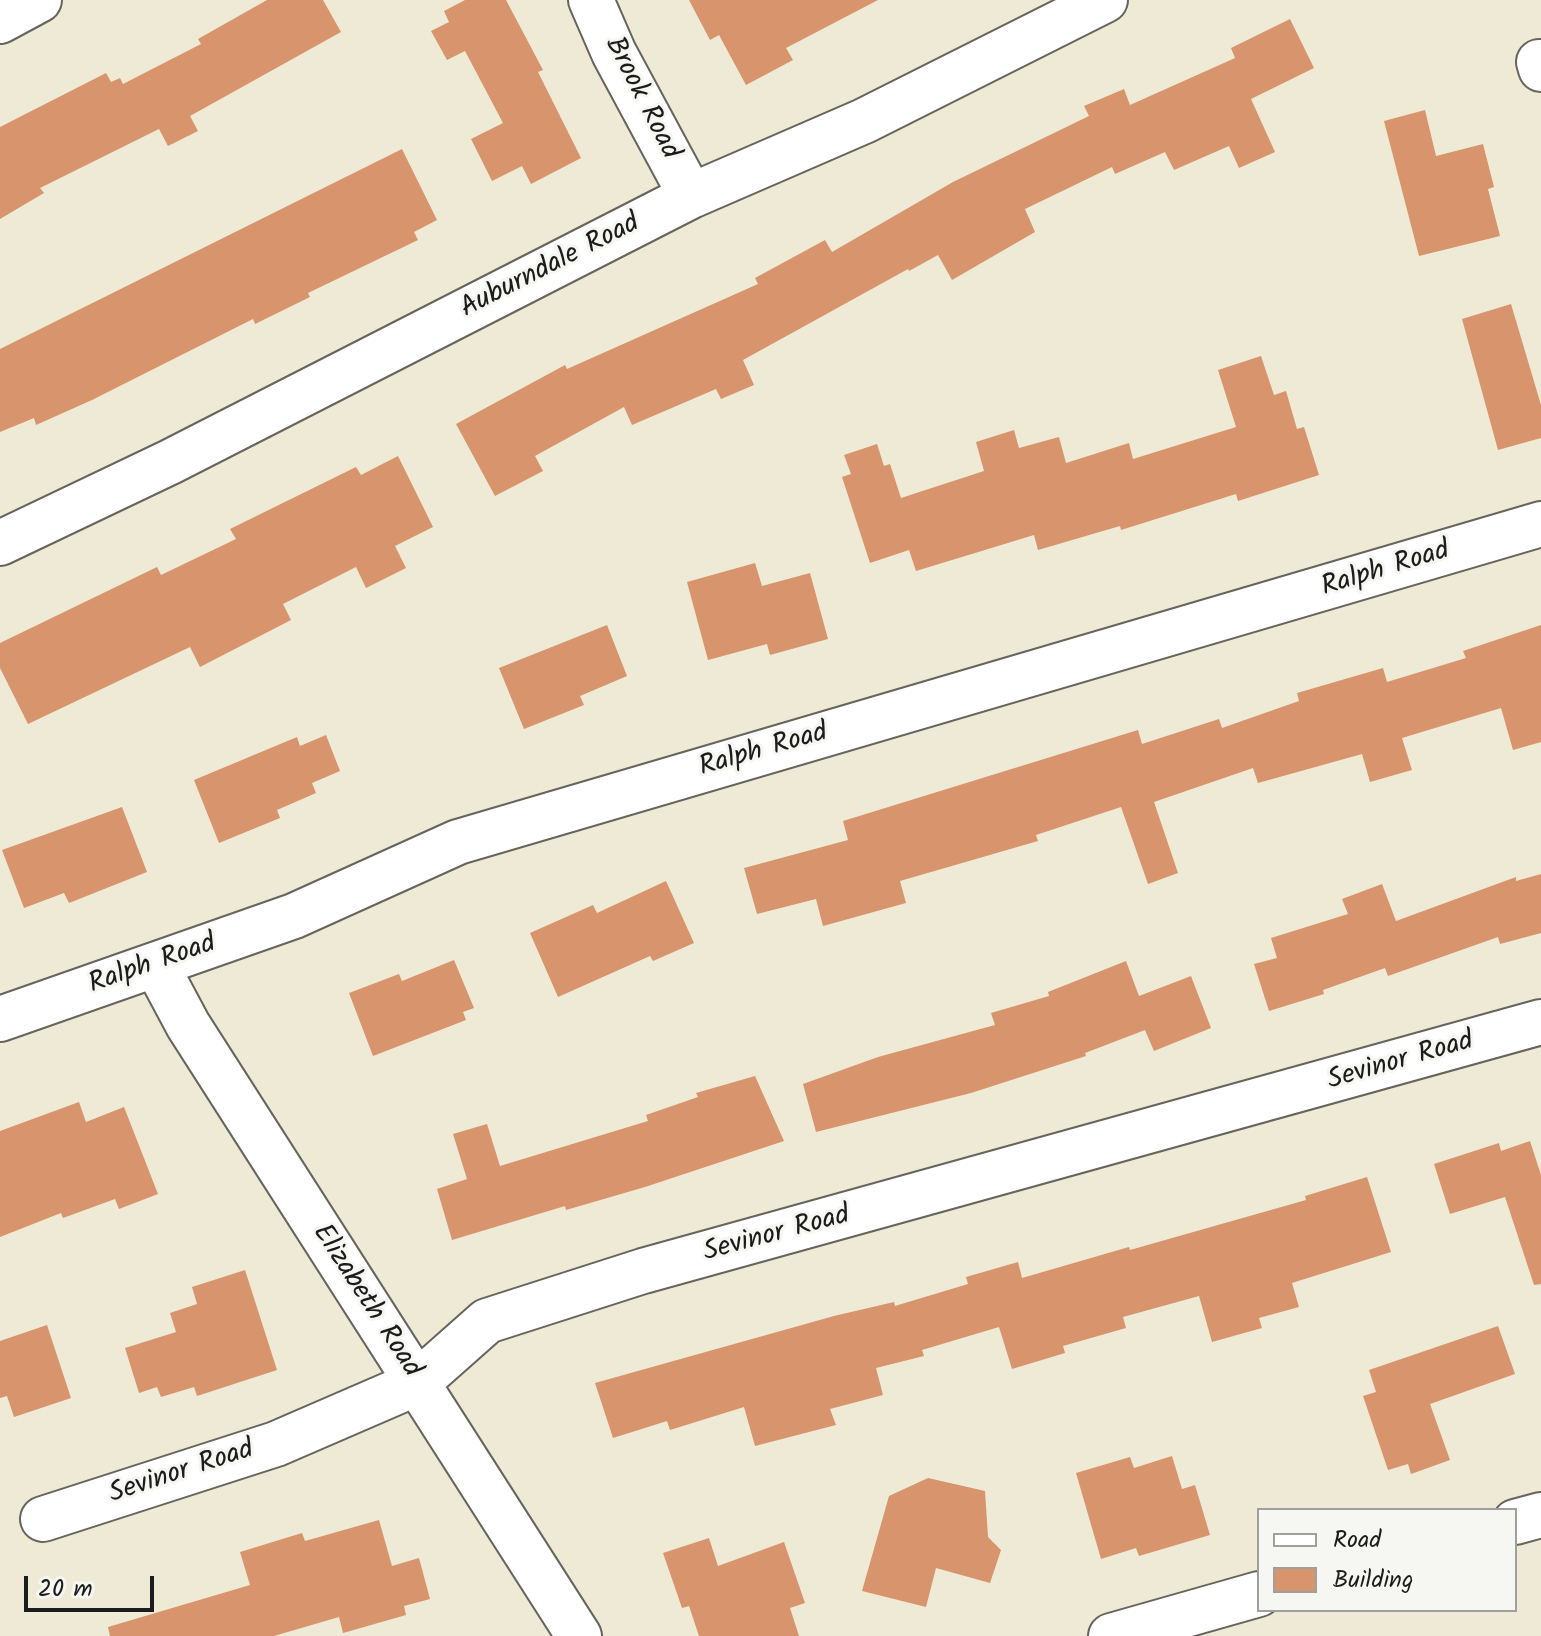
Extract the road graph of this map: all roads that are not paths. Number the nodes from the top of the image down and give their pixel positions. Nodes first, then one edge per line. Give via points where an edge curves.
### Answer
1 (39, 0) edge
2 (591, 0) edge
3 (1105, 0) edge
4 (0, 21) edge
5 (691, 196) junction
6 (1541, 524) edge
7 (0, 543) edge
8 (156, 965) junction
9 (0, 1019) edge
10 (1541, 1022) edge
11 (417, 1383) junction
12 (1541, 1515) edge
13 (43, 1519) dead end
14 (1517, 1521) edge
15 (1257, 1595) edge
16 (579, 1636) edge
17 (1111, 1636) edge

1 - 4 street
2 - 5 street, Brook Road
3 - 5 street, Auburndale Road via 864,121
5 - 7 street, Auburndale Road
6 - 8 street, Ralph Road via 458,842 294,916
8 - 9 street, Ralph Road
8 - 11 street, Elizabeth Road via 188,1025
10 - 11 street, Sevinor Road via 643,1271 487,1321
11 - 13 street, Sevinor Road via 276,1444
11 - 16 street, Elizabeth Road
12 - 14 street
15 - 17 street

